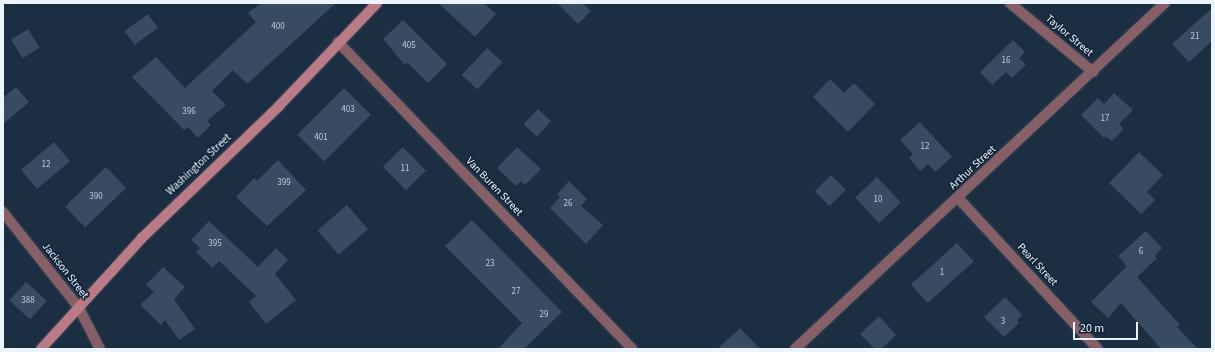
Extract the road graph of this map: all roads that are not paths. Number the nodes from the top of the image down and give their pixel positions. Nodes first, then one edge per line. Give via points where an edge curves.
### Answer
1 (377, 3) edge
2 (1010, 3) edge
3 (1165, 3) edge
4 (338, 42) junction
5 (1093, 72) junction
6 (958, 198) junction
7 (3, 212) edge
8 (79, 308) junction
9 (41, 349) edge
10 (100, 349) edge
11 (632, 349) edge
12 (795, 349) edge
13 (1098, 349) edge

1 - 4 street, Washington Street
2 - 5 street, Taylor Street
3 - 5 street, Arthur Street
4 - 8 street, Washington Street via 278,106 147,233
4 - 11 street, Van Buren Street
5 - 6 street, Arthur Street
6 - 12 street, Arthur Street
6 - 13 street, Pearl Street
7 - 8 street, Jackson Street
8 - 9 street, Washington Street
8 - 10 street, Jackson Street

